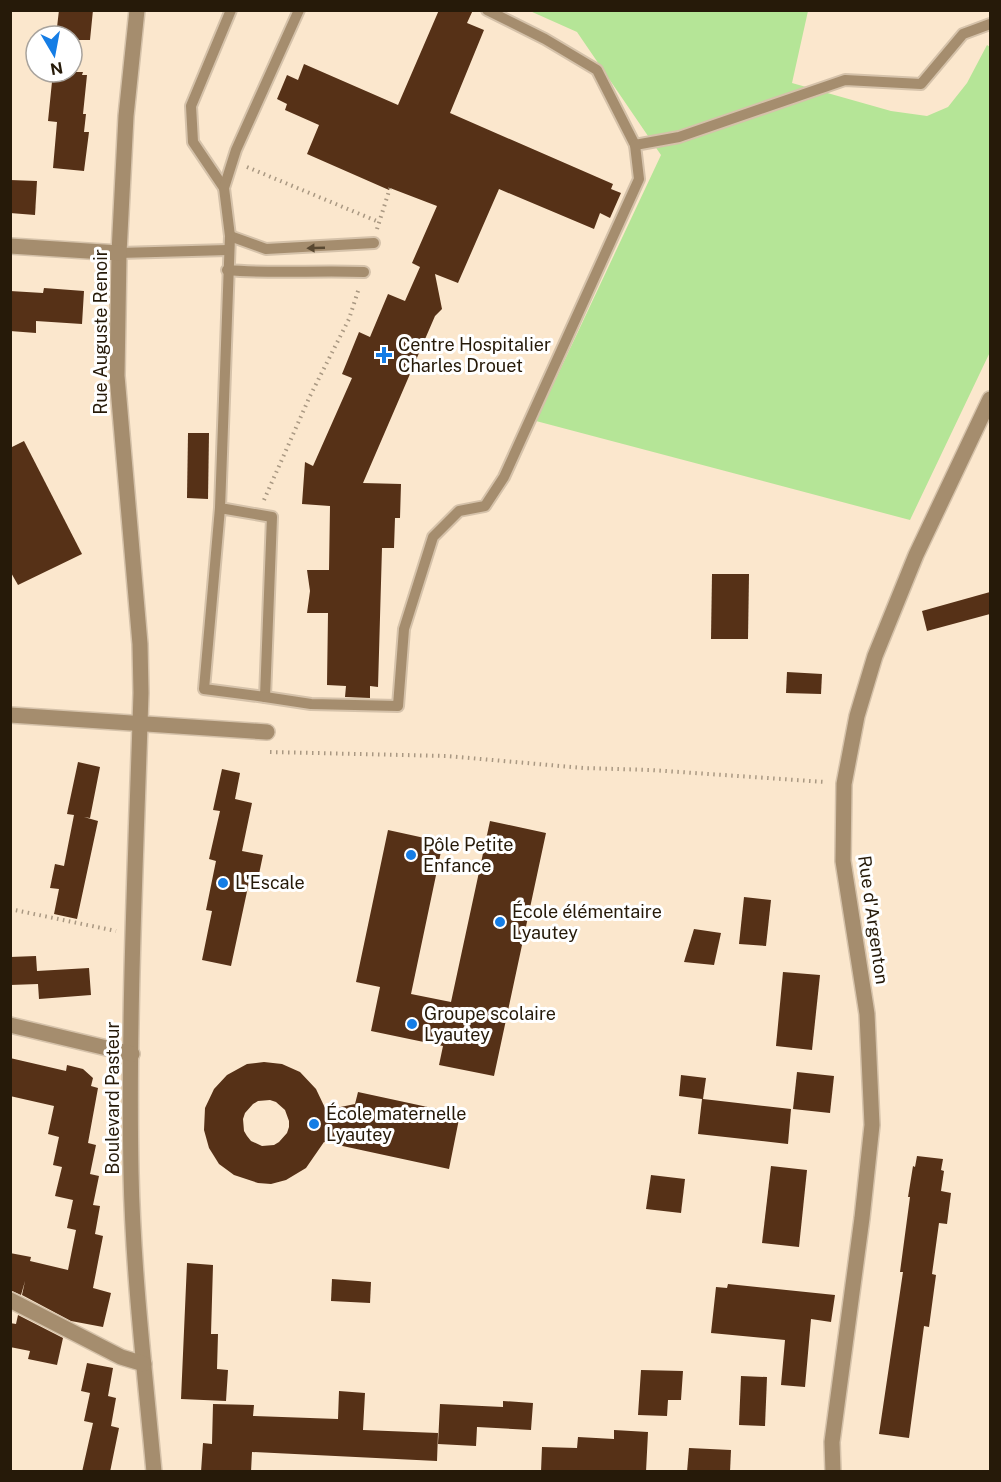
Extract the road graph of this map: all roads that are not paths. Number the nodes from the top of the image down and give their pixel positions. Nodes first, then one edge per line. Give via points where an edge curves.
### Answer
1 (137, 10) edge
2 (231, 10) edge
3 (299, 10) edge
4 (487, 10) edge
5 (990, 24) edge
6 (635, 145) junction
7 (224, 188) junction
8 (230, 236) junction
9 (374, 243) road end
10 (10, 246) edge
11 (228, 250) junction
12 (119, 253) junction
13 (227, 270) junction
14 (364, 272) road end
15 (990, 399) edge
16 (220, 508) junction
17 (265, 696) junction
18 (10, 716) edge
19 (140, 724) junction
20 (267, 732) road end
21 (10, 1025) edge
22 (132, 1053) junction
23 (10, 1300) edge
24 (144, 1364) junction
25 (154, 1472) edge
26 (833, 1472) edge

1 - 12 street, Rue Auguste Renoir via 126,116
2 - 7 lane via 191,106 193,142
3 - 7 lane
4 - 6 lane via 597,70
5 - 6 lane via 963,34 921,84 845,80 679,137
6 - 17 lane via 639,179 504,477 485,506 459,511 433,537 404,629 398,706 311,704
7 - 8 lane
9 -> 8 lane via 266,249
8 - 11 lane
10 - 12 street
11 - 12 lane
11 - 13 lane
12 - 19 street, Rue Auguste Renoir via 117,376 140,644
13 - 14 lane
13 - 16 lane
15 - 26 street, Rue d'Argenton via 916,555 875,656 857,716 844,784 843,861 867,1014 872,1125 832,1442
16 - 17 lane via 272,517
16 - 17 lane via 204,689
18 - 19 street
19 - 20 street
19 - 22 street, Boulevard Pasteur
21 - 22 street
22 - 24 street, Boulevard Pasteur via 132,1185
23 - 24 street via 121,1358
24 - 25 street, Boulevard Pasteur

